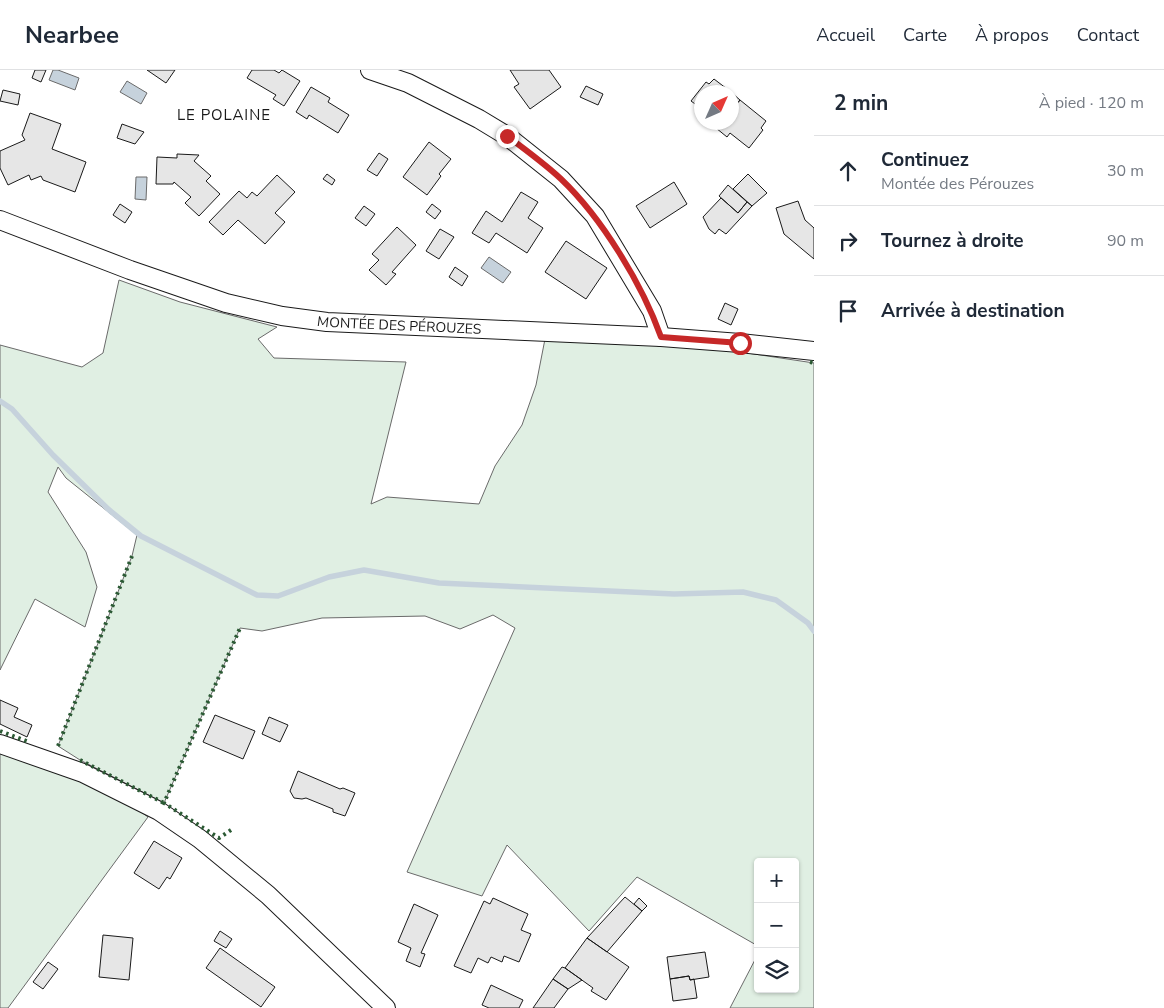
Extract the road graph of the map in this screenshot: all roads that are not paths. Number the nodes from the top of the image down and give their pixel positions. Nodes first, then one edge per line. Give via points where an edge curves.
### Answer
1 (370, 70) edge
2 (0, 220) edge
3 (661, 337) junction
4 (814, 352) edge
5 (0, 744) edge
6 (386, 1008) edge

1 - 3 street via 408,83 479,119 507,136 561,179 596,216 652,311
2 - 3 street, MONTÉE DES PÉROUZES via 139,273 226,302 282,316 327,322
3 - 4 street, MONTÉE DES PÉROUZES
5 - 6 street via 91,777 159,812 200,839 268,895

